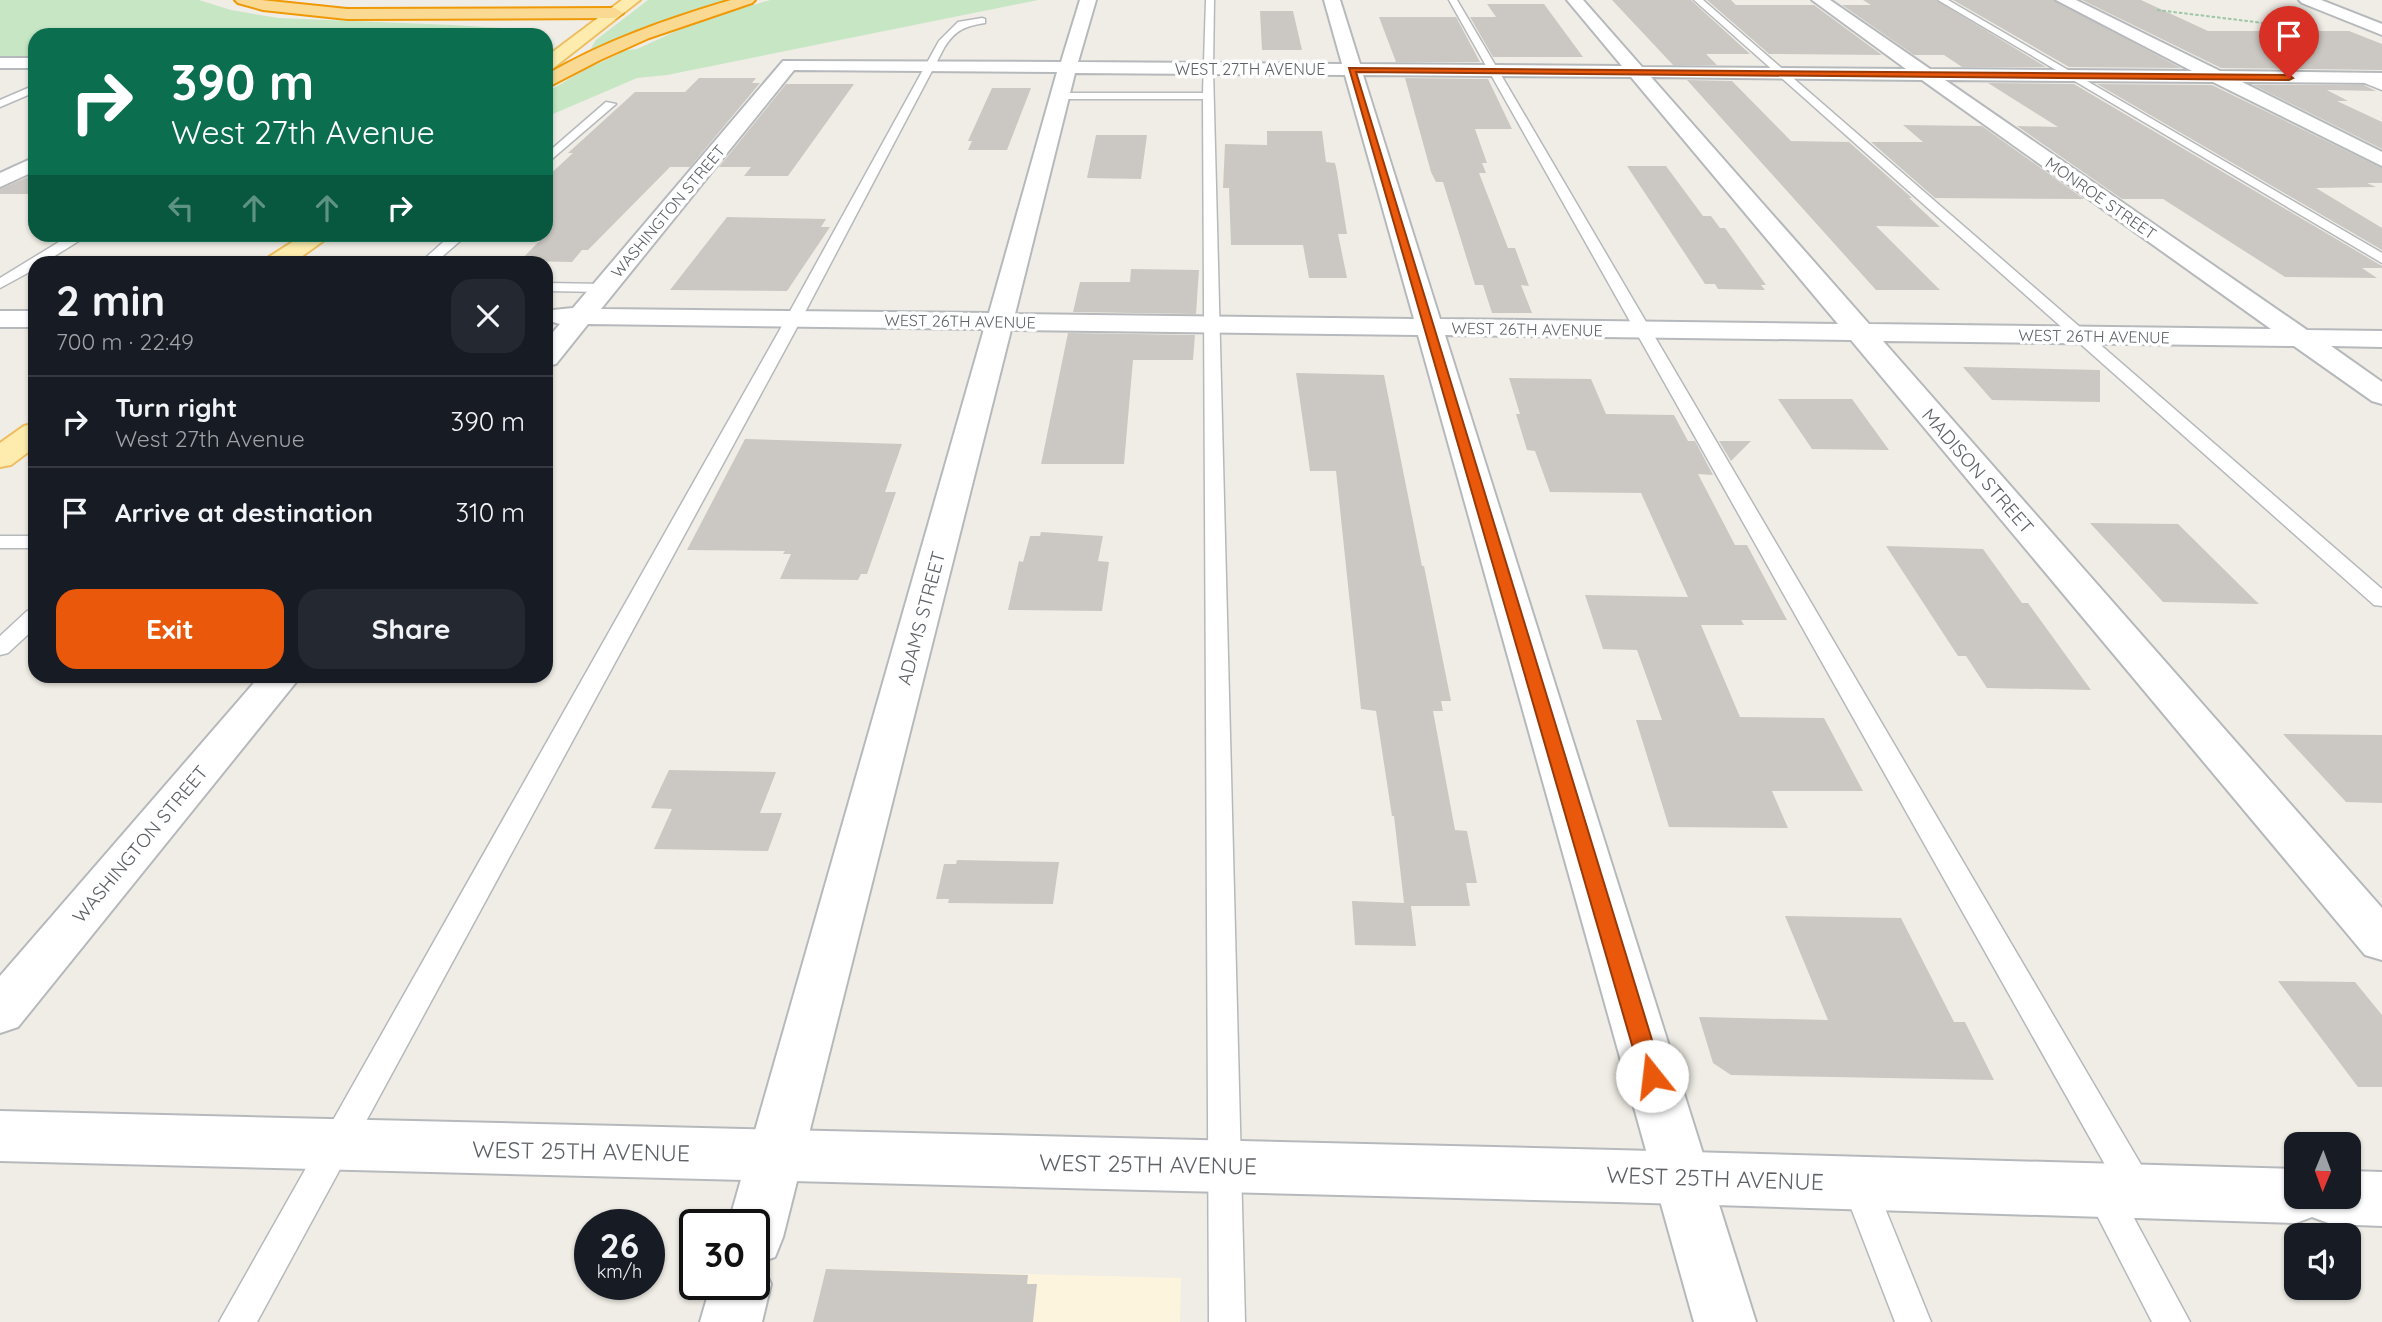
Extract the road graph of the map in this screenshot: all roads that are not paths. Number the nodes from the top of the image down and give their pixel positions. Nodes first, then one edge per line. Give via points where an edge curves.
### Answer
1 (243, 0) edge
2 (338, 0) edge
3 (497, 0) edge
4 (632, 0) edge
5 (747, 0) edge
6 (1088, 0) edge
7 (1210, 0) edge
8 (1332, 0) edge
9 (1453, 0) edge
10 (1575, 0) edge
11 (1698, 0) edge
12 (1820, 0) edge
13 (1942, 0) edge
14 (2064, 0) edge
15 (2307, 0) edge
16 (610, 6) edge
17 (587, 13) junction
18 (452, 15) junction
19 (982, 21) dead end
20 (528, 28) edge
21 (566, 28) dead end
22 (2382, 30) edge
23 (553, 59) edge
24 (0, 63) edge
25 (28, 64) edge
26 (789, 65) joint
27 (929, 66) junction
28 (1208, 69) junction
29 (1352, 70) junction
30 (1494, 71) junction
31 (1637, 72) junction
32 (1780, 73) junction
33 (1927, 75) junction
34 (2071, 76) junction
35 (2217, 77) junction
36 (2361, 78) junction
37 (2382, 78) edge
38 (553, 79) edge
39 (1065, 82) junction
40 (2382, 87) edge
41 (28, 91) edge
42 (1208, 96) junction
43 (0, 104) edge
44 (610, 104) dead end
45 (553, 154) edge
46 (2382, 160) edge
47 (28, 167) edge
48 (0, 181) edge
49 (70, 242) edge
50 (279, 242) edge
51 (309, 242) edge
52 (452, 242) edge
53 (47, 256) edge
54 (262, 256) edge
55 (287, 256) edge
56 (435, 256) edge
57 (2382, 259) edge
58 (28, 268) edge
59 (0, 284) edge
60 (553, 288) edge
61 (604, 288) junction
62 (553, 316) edge
63 (581, 317) junction
64 (0, 319) edge
65 (28, 319) edge
66 (794, 319) junction
67 (1001, 322) junction
68 (1212, 325) junction
69 (1429, 327) junction
70 (1644, 330) junction
71 (1859, 332) junction
72 (2080, 335) junction
73 (2300, 338) junction
74 (2382, 339) edge
75 (553, 350) edge
76 (2382, 396) edge
77 (28, 437) edge
78 (0, 458) edge
79 (0, 542) edge
80 (28, 542) edge
81 (2382, 600) edge
82 (28, 622) edge
83 (0, 648) edge
84 (275, 683) edge
85 (2382, 941) edge
86 (0, 1012) edge
87 (0, 1136) edge
88 (334, 1146) junction
89 (776, 1154) junction
90 (1226, 1166) junction
91 (1682, 1178) junction
92 (1858, 1182) junction
93 (2119, 1190) junction
94 (2284, 1196) edge
95 (2361, 1198) edge
96 (2382, 1199) edge
97 (761, 1209) edge
98 (737, 1300) edge
99 (237, 1322) edge
100 (732, 1322) edge
101 (1227, 1322) edge
102 (1725, 1322) edge
103 (1913, 1322) edge
104 (2172, 1322) edge

1 - 18 highway via 326,12
2 - 3 highway via 420,5
4 - 16 main road
5 - 38 highway via 641,34
6 - 39 street, ADAMS STREET
7 - 28 lane
8 - 29 street
9 - 30 lane
10 - 31 street, MADISON STREET
11 - 32 lane
12 - 33 street, MONROE STREET
13 - 34 lane
14 - 35 street
15 - 22 street
16 - 17 highway
16 - 23 main road
17 - 18 highway
17 - 21 main road
18 - 20 highway
19 - 27 lane via 965,21 952,28
24 - 25 street
26 - 27 street, WEST 27TH AVENUE
26 - 61 street, WASHINGTON STREET
27 - 39 street, WEST 27TH AVENUE
27 - 66 lane
28 - 29 street, WEST 27TH AVENUE
28 - 39 street, WEST 27TH AVENUE
28 - 42 lane
29 - 30 street, WEST 27TH AVENUE
29 - 69 street
30 - 31 street, WEST 27TH AVENUE
30 - 70 lane
31 - 32 street, WEST 27TH AVENUE
31 - 71 street, MADISON STREET
32 - 33 street, WEST 27TH AVENUE
32 - 72 lane
33 - 34 street, WEST 27TH AVENUE
33 - 73 street, MONROE STREET
34 - 35 street, WEST 27TH AVENUE
34 - 57 lane
35 - 36 street, WEST 27TH AVENUE
35 - 46 street
36 - 37 street, WEST 27TH AVENUE
36 - 40 lane
39 - 42 lane
39 - 67 street, ADAMS STREET
41 - 43 lane
42 - 68 lane
44 - 45 lane
47 - 48 street
49 - 53 lane
50 - 54 main road
51 - 55 main road
52 - 56 lane
58 - 59 lane
60 - 61 lane
61 - 63 street, WASHINGTON STREET
62 - 63 street, WEST 26TH AVENUE
63 - 66 street, WEST 26TH AVENUE
63 - 75 street, WASHINGTON STREET
64 - 65 street
66 - 67 street, WEST 26TH AVENUE
66 - 88 lane
67 - 68 street, WEST 26TH AVENUE
67 - 89 street, ADAMS STREET
68 - 69 street, WEST 26TH AVENUE
68 - 90 lane
69 - 70 street, WEST 26TH AVENUE
69 - 91 street
70 - 71 street, WEST 26TH AVENUE
70 - 93 lane
71 - 72 street, WEST 26TH AVENUE
71 - 85 street, MADISON STREET
72 - 73 street, WEST 26TH AVENUE
72 - 81 lane
73 - 74 street, WEST 26TH AVENUE
73 - 76 street, MONROE STREET
77 - 78 main road
79 - 80 lane
82 - 83 lane
84 - 86 street, WASHINGTON STREET
87 - 88 street, WEST 25TH AVENUE
88 - 89 street, WEST 25TH AVENUE
88 - 99 lane
89 - 90 street, WEST 25TH AVENUE
89 - 97 street, ADAMS STREET
90 - 91 street, WEST 25TH AVENUE
90 - 101 lane
91 - 92 street, WEST 25TH AVENUE
91 - 102 street
92 - 93 street, WEST 25TH AVENUE
92 - 103 lane
93 - 94 street, WEST 25TH AVENUE
93 - 104 lane
95 - 96 street
98 - 100 street

